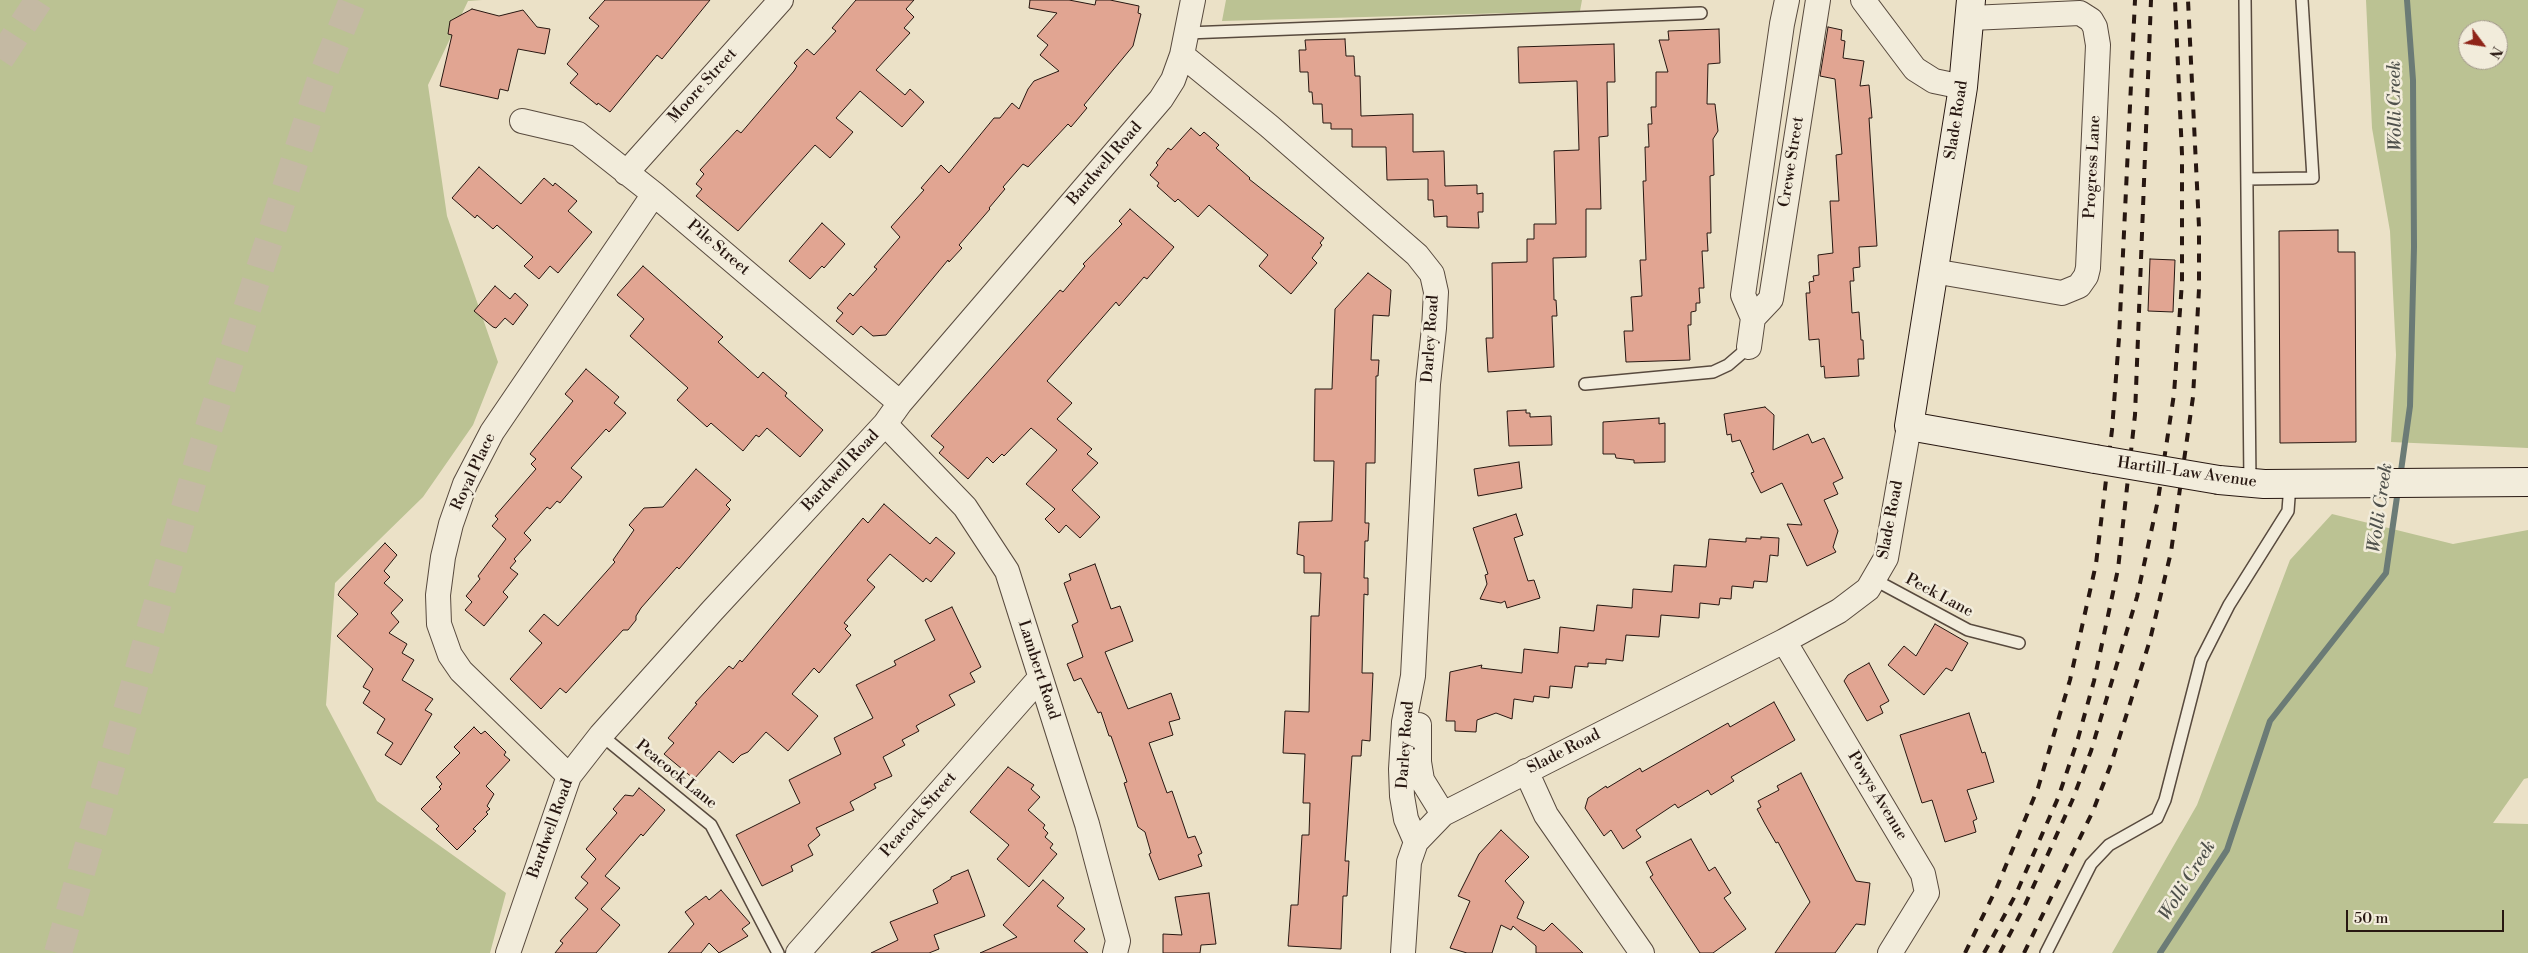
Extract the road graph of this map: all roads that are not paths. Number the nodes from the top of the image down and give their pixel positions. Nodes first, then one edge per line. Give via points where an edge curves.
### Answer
1 (781, 0) edge
2 (1193, 0) edge
3 (1787, 0) edge
4 (1818, 0) edge
5 (1863, 0) edge
6 (2245, 0) edge
7 (2302, 0) edge
8 (1971, 9) edge
9 (1702, 13) dead end
10 (1185, 44) junction
11 (1963, 87) junction
12 (522, 121) dead end
13 (626, 173) junction
14 (2248, 179) junction
15 (654, 194) junction
16 (1933, 272) junction
17 (1753, 318) junction
18 (1748, 347) joint
19 (1585, 384) dead end
20 (900, 403) junction
21 (885, 424) junction
22 (1909, 426) junction
23 (2528, 482) edge
24 (2250, 484) junction
25 (2290, 484) junction
26 (1875, 580) junction
27 (1784, 641) junction
28 (2019, 643) dead end
29 (1413, 676) junction
30 (1040, 678) junction
31 (601, 735) junction
32 (1526, 771) junction
33 (569, 776) junction
34 (1443, 814) junction
35 (1416, 842) junction
36 (508, 953) edge
37 (778, 953) edge
38 (798, 953) edge
39 (1114, 953) edge
40 (1403, 953) edge
41 (1642, 953) edge
42 (1890, 953) edge
43 (2046, 953) edge

1 - 13 street, Moore Street
2 - 10 street, Bardwell Road
3 - 17 street, Crewe Street via 1743,296
4 - 17 street, Crewe Street via 1771,299
5 - 11 street via 1914,69 1934,81
6 - 14 lane
7 - 14 lane via 2313,178
8 - 11 main road, Slade Road
8 - 16 street, Progress Lane via 2080,13 2095,27 2098,45 2088,268 2079,286 2062,294
9 - 10 lane
10 - 20 street, Bardwell Road via 1173,80 1161,99
10 - 29 street, Darley Road via 1254,114 1417,255 1432,274 1436,292
11 - 16 main road, Slade Road
12 - 13 street, Pile Street via 578,134
13 - 15 street, Pile Street
14 - 24 lane
15 - 20 street, Pile Street
15 - 33 street, Royal Place via 492,432 465,484 443,557 438,595 439,624 450,655 461,671
16 - 22 main road, Slade Road
17 - 18 street
18 - 19 lane via 1728,365 1713,372
20 - 21 street, Bardwell Road
21 - 30 street, Lambert Road via 965,507 1007,571
21 - 31 street, Bardwell Road
22 - 24 main road, Hartill-Law Avenue, bridge
22 - 26 street, Slade Road via 1889,545
23 - 25 main road, Hartill-Law Avenue
24 - 25 main road, Hartill-Law Avenue
25 - 43 lane via 2288,511 2229,605 2201,660 2165,800 2157,818 2109,845 2091,864
26 - 27 street, Slade Road via 1850,604
26 - 28 lane, Peck Lane via 1968,630
27 - 32 street, Slade Road
27 - 42 street, Powys Avenue via 1923,874 1927,893
29 - 34 street, Darley Road via 1422,780
29 - 35 street, Darley Road via 1404,722 1401,778 1406,819
30 - 38 street, Peacock Street
30 - 39 street, Lambert Road via 1094,851 1118,941
31 - 33 street, Bardwell Road
31 - 37 lane, Peacock Lane via 711,825
32 - 34 street, Slade Road
32 - 41 street via 1546,815
33 - 36 street, Bardwell Road
34 - 35 street
35 - 40 street via 1408,862

